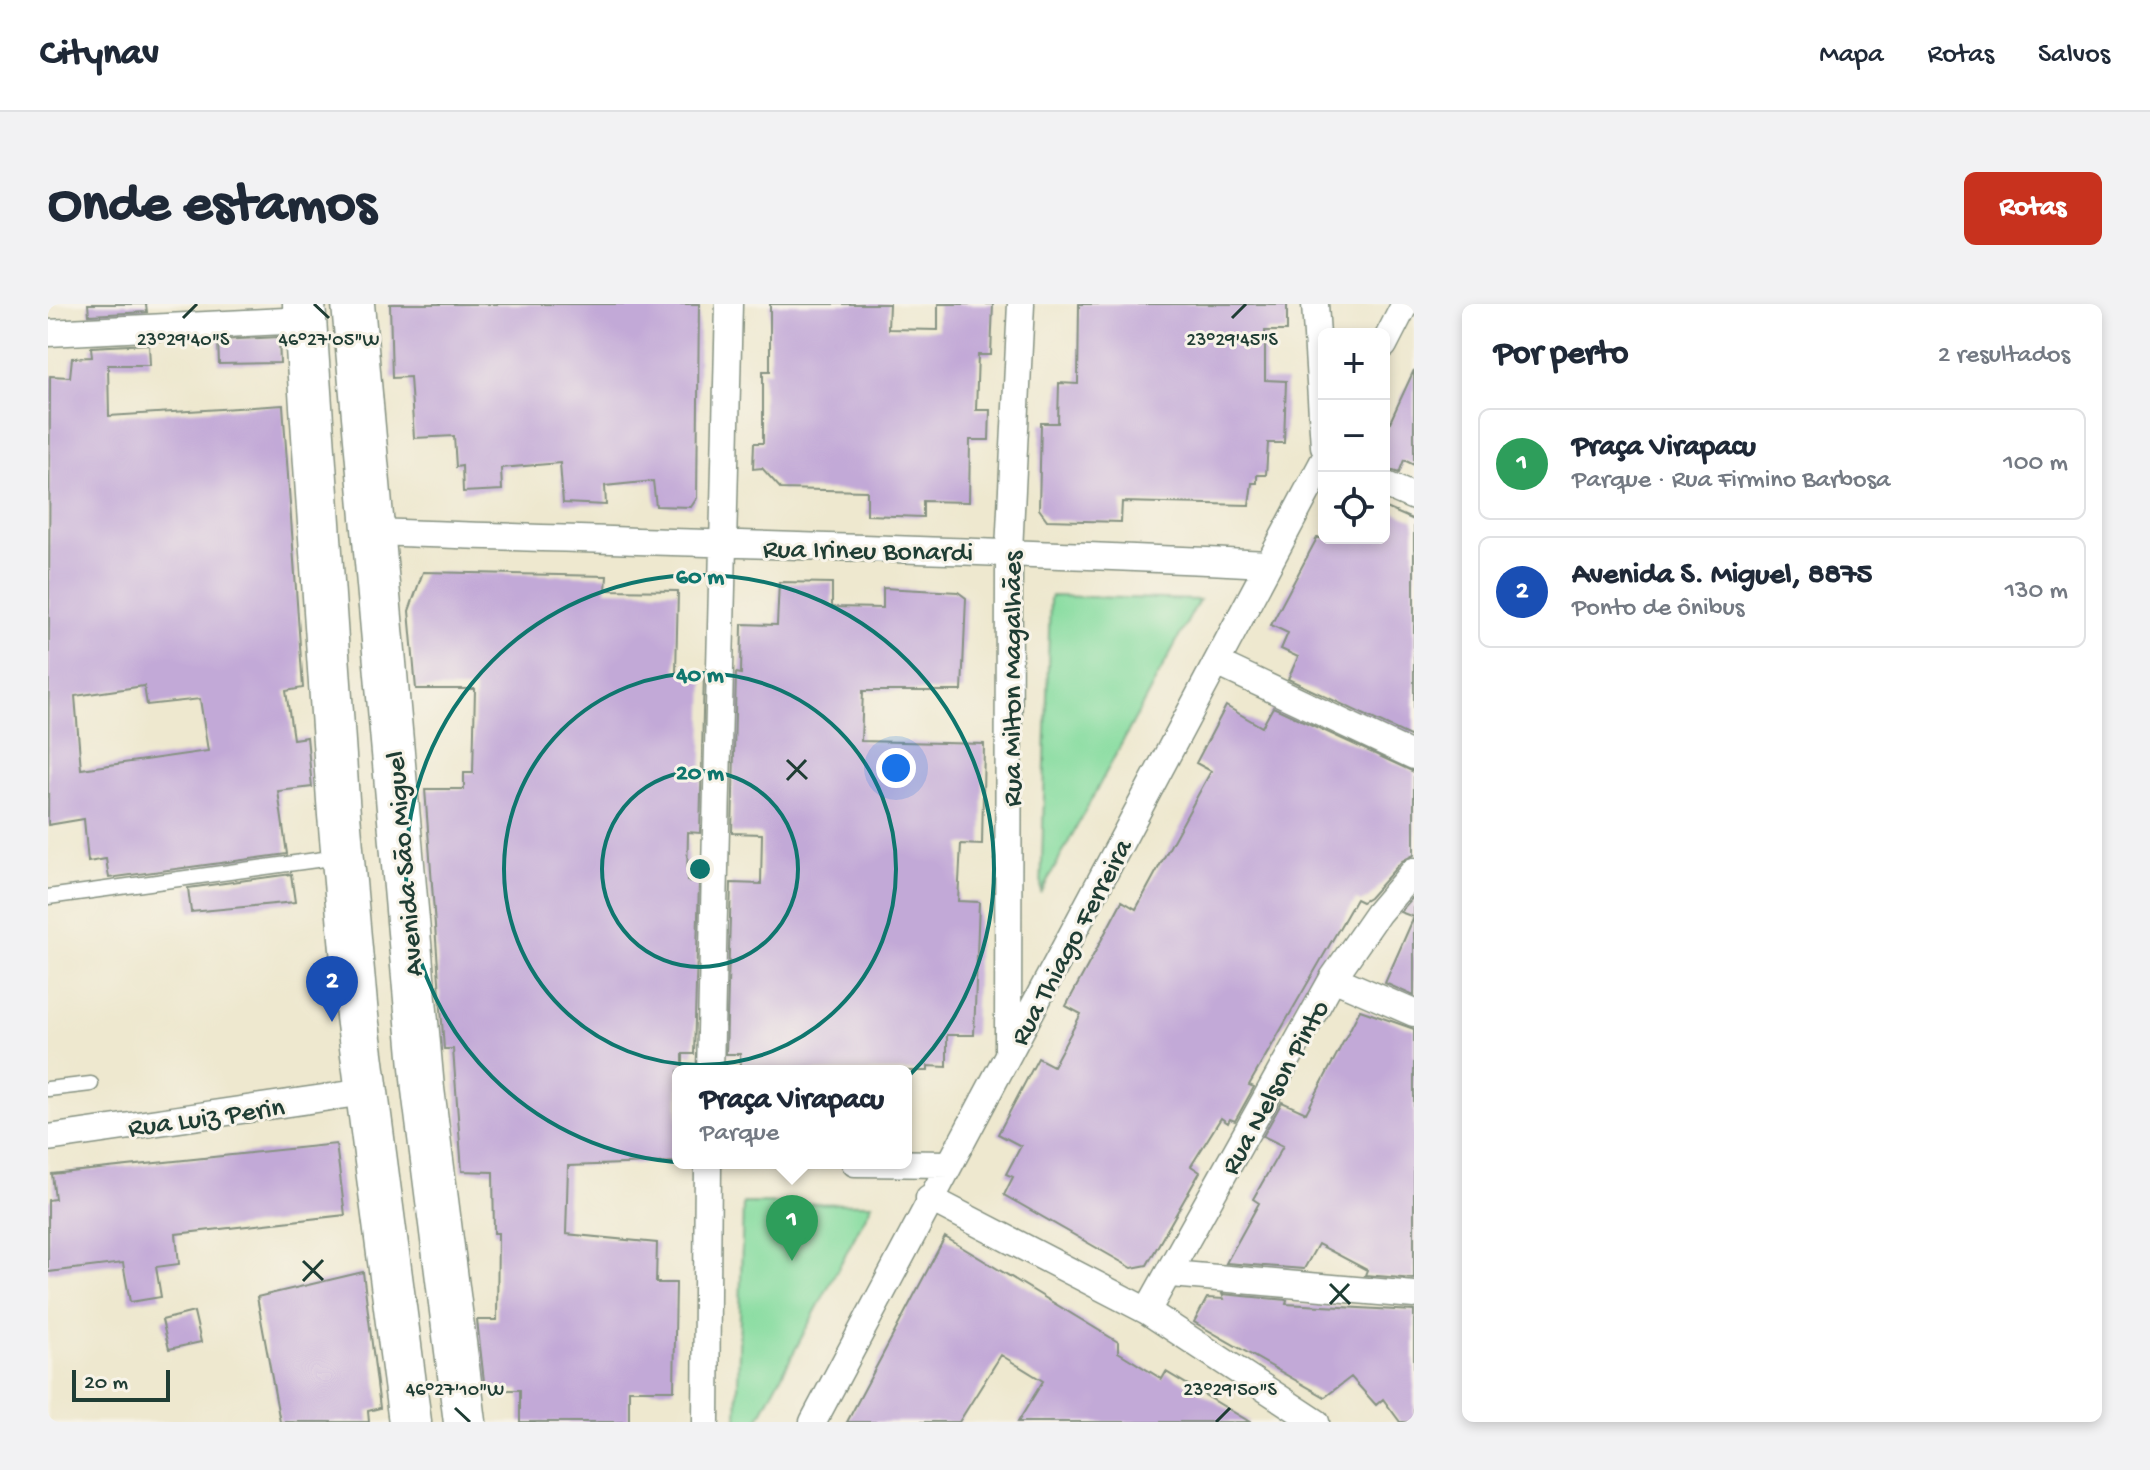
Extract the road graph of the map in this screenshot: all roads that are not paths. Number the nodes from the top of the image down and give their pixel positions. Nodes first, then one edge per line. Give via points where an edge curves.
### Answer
1 (353, 304) edge
2 (729, 304) edge
3 (1021, 304) edge
4 (1315, 304) edge
5 (1405, 304) edge
6 (304, 312) edge
7 (48, 333) edge
8 (1390, 333) edge
9 (1321, 400) edge
10 (1318, 471) edge
11 (1390, 487) edge
12 (1414, 497) edge
13 (371, 532) junction
14 (722, 545) junction
15 (1009, 551) junction
16 (1268, 564) junction
17 (1217, 663) junction
18 (1414, 756) edge
19 (343, 856) junction
20 (1414, 871) edge
21 (48, 897) edge
22 (1333, 978) junction
23 (1414, 1013) edge
24 (1008, 1055) junction
25 (710, 1065) edge
26 (91, 1084) dead end
27 (48, 1089) edge
28 (365, 1092) junction
29 (48, 1138) edge
30 (912, 1164) edge
31 (950, 1164) junction
32 (708, 1169) edge
33 (929, 1198) junction
34 (1171, 1274) junction
35 (1414, 1295) edge
36 (1147, 1311) junction
37 (410, 1422) edge
38 (465, 1422) edge
39 (706, 1422) edge
40 (813, 1422) edge
41 (1316, 1422) edge

1 - 13 main road, Avenida São Miguel
2 - 14 street
3 - 15 street, Rua Milton Magalhães
4 - 9 street
5 - 8 street
6 - 7 street
6 - 19 main road, Avenida São Miguel
10 - 16 street, Rua Thiago Ferreira
11 - 12 street
13 - 14 street, Rua Irineu Bonardi
13 - 38 main road, Avenida São Miguel via 423,1089
14 - 15 street, Rua Irineu Bonardi
14 - 25 street
15 - 16 street, Rua Irineu Bonardi
15 - 24 street, Rua Milton Magalhães
16 - 17 street, Rua Thiago Ferreira
17 - 18 street
17 - 24 street, Rua Thiago Ferreira
19 - 21 lane
19 - 28 main road, Avenida São Miguel
20 - 22 street, Rua Nelson Pinto
22 - 23 street
22 - 34 street, Rua Nelson Pinto
24 - 31 street, Rua Thiago Ferreira
26 - 27 lane
28 - 29 street, Rua Luiz Perin
28 - 37 main road, Avenida São Miguel
30 - 31 street
31 - 33 street, Rua Thiago Ferreira
32 - 39 street
33 - 36 street
33 - 40 street, Rua Thiago Ferreira
34 - 35 street
34 - 36 street, Rua Nelson Pinto
36 - 41 street

